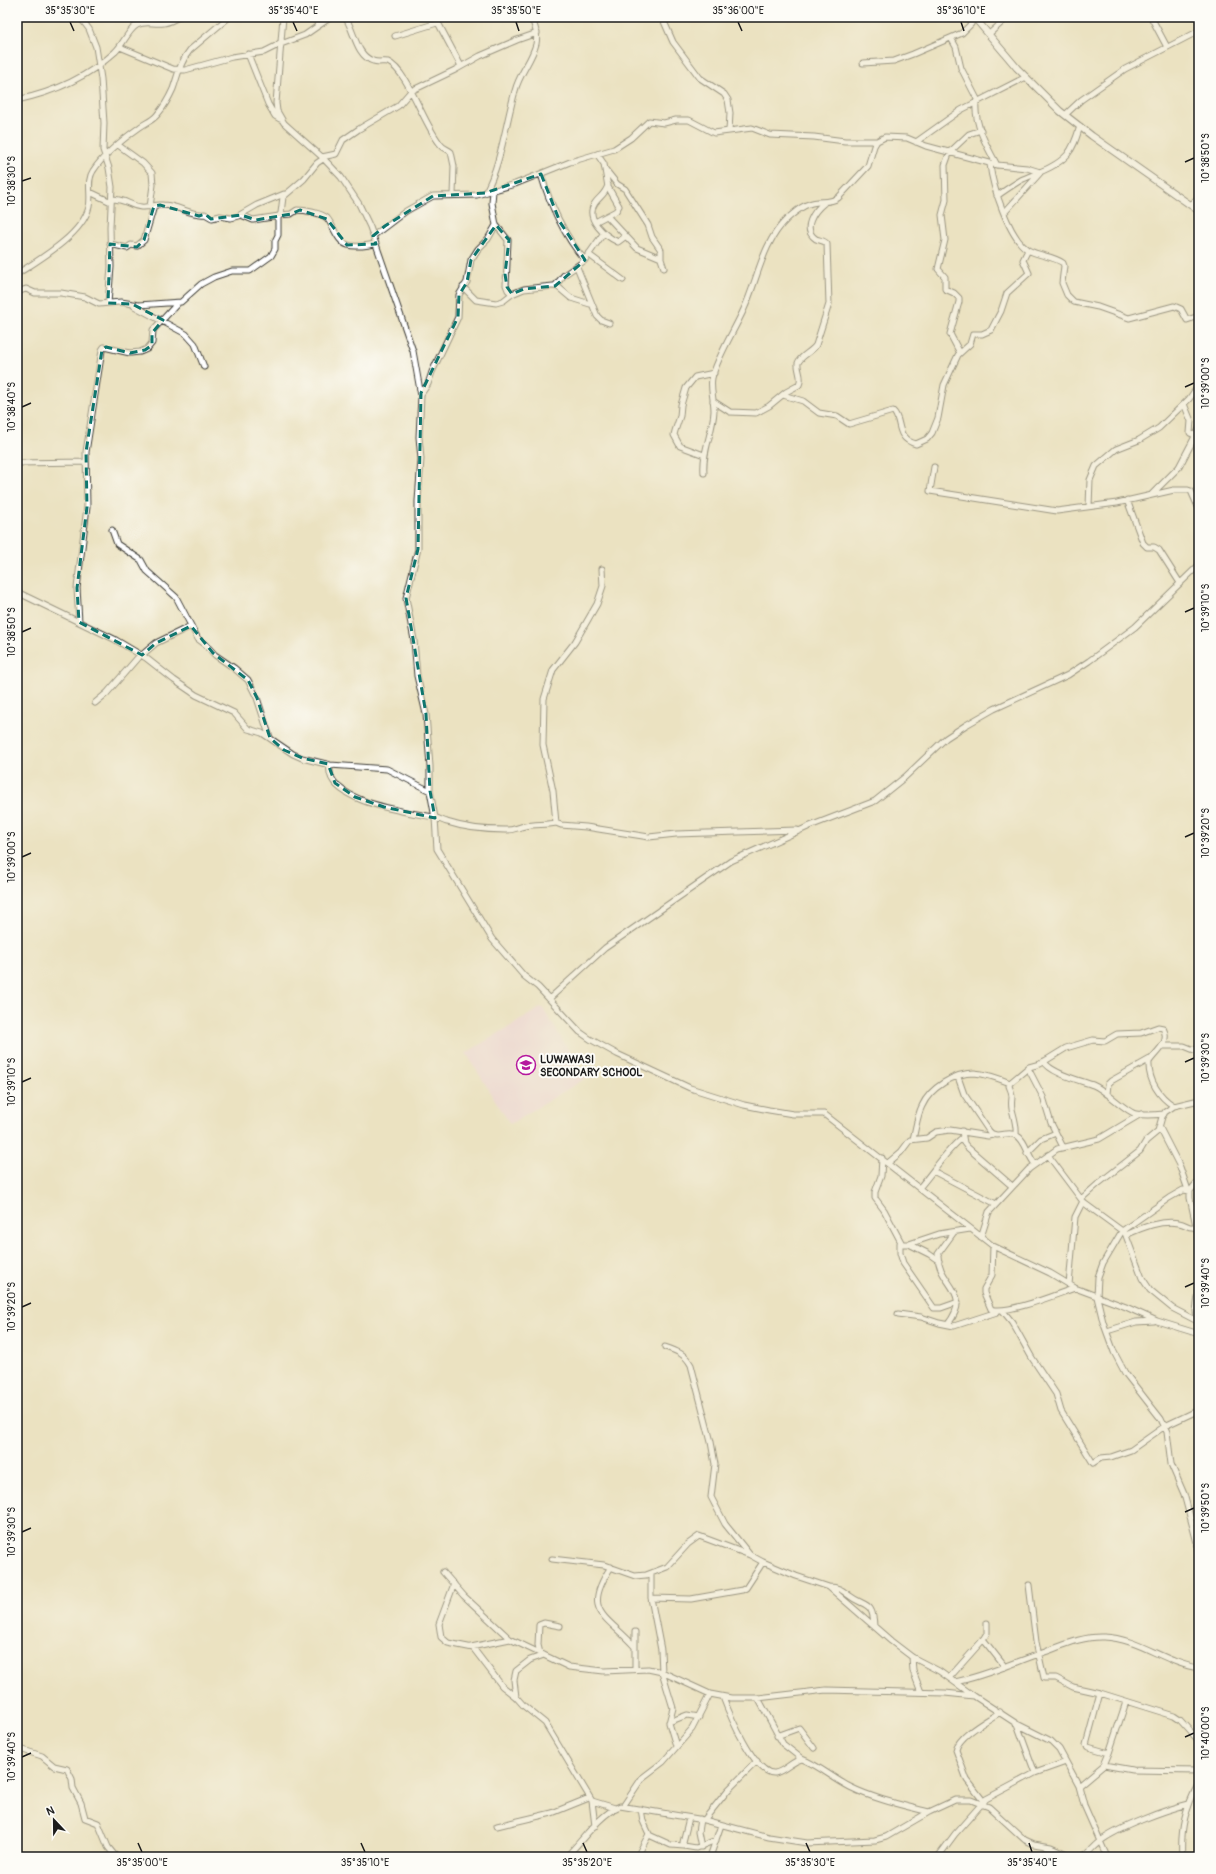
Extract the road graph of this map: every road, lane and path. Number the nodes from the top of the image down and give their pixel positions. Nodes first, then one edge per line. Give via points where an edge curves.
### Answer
1 (80, 17) edge
2 (178, 17) edge
3 (229, 17) edge
4 (283, 17) edge
5 (315, 17) edge
6 (331, 17) edge
7 (345, 17) edge
8 (435, 17) edge
9 (531, 17) edge
10 (662, 17) edge
11 (973, 17) edge
12 (1008, 17) edge
13 (1151, 17) edge
14 (437, 23) junction
15 (318, 25) junction
16 (1199, 31) edge
17 (537, 34) junction
18 (989, 34) junction
19 (395, 36) dead end
20 (951, 38) junction
21 (281, 42) junction
22 (120, 47) junction
23 (1167, 47) junction
24 (248, 54) junction
25 (863, 63) dead end
26 (99, 66) junction
27 (461, 66) junction
28 (179, 70) junction
29 (1026, 77) junction
30 (411, 90) junction
31 (17, 100) edge
32 (977, 101) junction
33 (1065, 115) junction
34 (280, 119) junction
35 (1080, 126) junction
36 (981, 130) junction
37 (729, 131) junction
38 (878, 141) junction
39 (916, 142) junction
40 (118, 145) junction
41 (951, 151) junction
42 (597, 154) junction
43 (105, 157) junction
44 (323, 158) junction
45 (990, 164) junction
46 (997, 165) junction
47 (605, 169) junction
48 (1041, 172) junction
49 (541, 174) junction
50 (608, 185) junction
51 (493, 191) junction
52 (90, 192) junction
53 (485, 193) junction
54 (285, 194) junction
55 (453, 195) junction
56 (997, 196) junction
57 (1199, 197) edge
58 (111, 201) junction
59 (824, 202) junction
60 (1191, 205) junction
61 (152, 207) junction
62 (1199, 211) edge
63 (1004, 213) junction
64 (241, 215) junction
65 (280, 215) junction
66 (607, 216) junction
67 (596, 222) junction
68 (496, 225) junction
69 (603, 234) junction
70 (373, 236) junction
71 (626, 236) junction
72 (110, 244) junction
73 (376, 244) junction
74 (1028, 250) junction
75 (588, 254) junction
76 (661, 258) junction
77 (584, 260) junction
78 (577, 267) junction
79 (664, 268) dead end
80 (17, 274) edge
81 (623, 280) dead end
82 (555, 286) junction
83 (463, 287) junction
84 (17, 292) edge
85 (512, 294) junction
86 (108, 303) junction
87 (178, 303) junction
88 (132, 304) junction
89 (590, 304) junction
90 (1199, 316) edge
91 (163, 320) junction
92 (610, 323) dead end
93 (960, 353) junction
94 (204, 367) dead end
95 (714, 373) junction
96 (1199, 385) edge
97 (421, 394) junction
98 (783, 394) junction
99 (713, 401) junction
100 (1184, 404) junction
101 (1199, 430) edge
102 (1197, 436) edge
103 (704, 455) junction
104 (86, 462) junction
105 (17, 463) edge
106 (934, 467) dead end
107 (704, 473) dead end
108 (1152, 494) junction
109 (1127, 500) junction
110 (1089, 506) junction
111 (1199, 509) edge
112 (112, 530) dead end
113 (1199, 565) edge
114 (602, 569) dead end
115 (1180, 582) junction
116 (17, 592) edge
117 (79, 622) junction
118 (191, 626) junction
119 (141, 655) junction
120 (95, 703) dead end
121 (270, 738) junction
122 (330, 765) junction
123 (430, 791) junction
124 (435, 818) junction
125 (556, 823) junction
126 (800, 830) junction
127 (549, 999) junction
128 (1163, 1046) junction
129 (1199, 1048) edge
130 (1151, 1059) junction
131 (1044, 1061) junction
132 (1028, 1068) junction
133 (958, 1077) junction
134 (1010, 1083) junction
135 (1107, 1094) junction
136 (1199, 1100) edge
137 (1174, 1106) junction
138 (1141, 1114) junction
139 (1164, 1114) junction
140 (1160, 1128) junction
141 (962, 1131) junction
142 (1056, 1133) junction
143 (993, 1135) junction
144 (1016, 1135) junction
145 (962, 1138) junction
146 (914, 1139) junction
147 (1063, 1147) junction
148 (1027, 1153) junction
149 (1048, 1155) junction
150 (882, 1158) junction
151 (888, 1163) junction
152 (1036, 1164) junction
153 (934, 1171) junction
154 (1199, 1180) edge
155 (1012, 1186) junction
156 (919, 1188) junction
157 (1189, 1190) junction
158 (1082, 1200) junction
159 (996, 1204) junction
160 (1192, 1208) junction
161 (1199, 1209) edge
162 (1197, 1227) junction
163 (970, 1229) junction
164 (954, 1232) junction
165 (1124, 1233) junction
166 (981, 1237) junction
167 (1199, 1239) edge
168 (900, 1242) junction
169 (910, 1244) junction
170 (993, 1246) junction
171 (939, 1261) junction
172 (1069, 1285) junction
173 (1075, 1288) junction
174 (1199, 1290) edge
175 (1097, 1297) junction
176 (958, 1302) junction
177 (1002, 1311) junction
178 (898, 1314) dead end
179 (1157, 1320) junction
180 (1198, 1322) edge
181 (948, 1324) junction
182 (1199, 1329) edge
183 (1107, 1331) junction
184 (1199, 1334) edge
185 (665, 1348) dead end
186 (1199, 1410) edge
187 (1165, 1426) junction
188 (1199, 1550) edge
189 (750, 1555) junction
190 (552, 1559) dead end
191 (763, 1562) junction
192 (612, 1567) junction
193 (443, 1572) dead end
194 (651, 1574) junction
195 (454, 1584) junction
196 (1029, 1585) dead end
197 (830, 1587) junction
198 (651, 1598) junction
199 (987, 1623) dead end
200 (560, 1626) dead end
201 (874, 1626) junction
202 (635, 1632) dead end
203 (510, 1639) junction
204 (983, 1639) junction
205 (634, 1646) junction
206 (471, 1647) junction
207 (542, 1654) junction
208 (1038, 1654) junction
209 (912, 1657) junction
210 (1005, 1667) junction
211 (1199, 1668) edge
212 (635, 1669) junction
213 (662, 1672) junction
214 (949, 1678) junction
215 (955, 1682) junction
216 (921, 1692) junction
217 (1100, 1693) junction
218 (710, 1694) junction
219 (974, 1696) junction
220 (516, 1697) junction
221 (723, 1697) junction
222 (758, 1698) junction
223 (1126, 1702) junction
224 (1000, 1712) junction
225 (699, 1717) junction
226 (669, 1722) junction
227 (1017, 1724) junction
228 (777, 1736) junction
229 (1199, 1742) edge
230 (676, 1746) junction
231 (17, 1748) edge
232 (814, 1748) dead end
233 (1109, 1753) junction
234 (802, 1759) junction
235 (756, 1761) junction
236 (1066, 1762) junction
237 (1104, 1765) junction
238 (1199, 1771) edge
239 (1035, 1773) junction
240 (1199, 1783) edge
241 (1079, 1786) junction
242 (591, 1800) junction
243 (983, 1802) junction
244 (1189, 1804) junction
245 (624, 1805) junction
246 (615, 1808) junction
247 (641, 1810) junction
248 (929, 1812) junction
249 (689, 1818) junction
250 (702, 1820) junction
251 (721, 1825) junction
252 (497, 1826) dead end
253 (595, 1826) junction
254 (649, 1835) junction
255 (716, 1840) junction
256 (1099, 1842) junction
257 (684, 1846) junction
258 (701, 1847) junction
259 (1062, 1855) edge
260 (116, 1857) edge
261 (566, 1857) edge
262 (636, 1857) edge
263 (710, 1857) edge
264 (938, 1857) edge
265 (1074, 1857) edge
266 (1083, 1857) edge
267 (1107, 1857) edge
268 (1182, 1857) edge

1 - 26 street via 94,39
2 - 22 street via 164,24 146,23 135,26
3 - 28 street via 190,50
4 - 21 street
5 - 15 street
6 - 15 street
7 - 30 street via 358,46 368,59 391,63
8 - 14 street
9 - 17 street
10 - 37 street via 673,42 700,78 724,94 728,100
11 - 18 street
11 - 20 street via 968,29
12 - 18 street
13 - 23 street
14 - 19 street
14 - 27 street
15 - 21 street via 304,35
16 - 23 street
17 - 27 street via 517,40
17 - 53 street via 536,45 515,90 493,176
18 - 29 street
20 - 25 street via 894,60
20 - 32 street via 961,68
21 - 24 street via 270,50
21 - 34 street via 276,103
22 - 26 street
22 - 28 street
23 - 33 street via 1125,68 1080,100
24 - 28 street
24 - 34 street via 268,104 275,116
26 - 31 street via 80,79 54,90
26 - 43 street
27 - 30 street
28 - 40 street via 170,95 156,116
29 - 32 street
29 - 33 street
30 - 44 street via 398,106 343,140 336,154
30 - 55 street via 436,138 443,148 452,152
32 - 36 street via 976,112
32 - 39 street
33 - 35 street
34 - 44 street
35 - 48 street via 1067,155
35 - 60 street
36 - 41 street via 968,134
36 - 46 street
37 - 38 street via 752,128 770,135
37 - 42 street via 714,133 689,120 664,123 649,121 622,144
38 - 39 street via 885,137 899,137
38 - 59 street via 872,149 868,166 838,198 832,202
39 - 41 street
40 - 43 street
40 - 61 street via 152,173
41 - 45 street
41 - 93 street via 945,165 946,200 942,215 945,240 938,269 945,277 945,289 959,298 950,334
42 - 47 street
42 - 49 street
43 - 52 street via 92,172
43 - 58 street via 111,180
44 - 54 street via 304,179
44 - 70 street via 341,177 359,204
45 - 46 street
45 - 56 street
46 - 48 street
47 - 50 street
47 - 76 street via 634,202 660,248
48 - 56 street via 1019,181
48 - 63 street
49 - 51 street
49 - 77 street via 560,222
50 - 66 street via 619,209
50 - 67 street via 604,195 593,207 592,216
51 - 53 street
51 - 68 street via 492,203
52 - 58 street
52 - 80 street via 91,200 86,215 67,239
53 - 55 street
54 - 64 street via 257,205
54 - 65 street
55 - 70 street via 427,199
56 - 63 street
57 - 60 street
58 - 61 street via 124,200 138,207
58 - 72 street
59 - 95 street via 808,204 780,227 771,241 750,296
59 - 98 street via 808,227 814,237 827,244 829,304 814,350 798,362 801,377 799,385
60 - 62 street
61 - 64 street via 168,205 212,218
61 - 72 street via 141,243 127,248
63 - 74 street via 1012,230
64 - 65 street via 253,220
65 - 73 street via 291,214 297,210 318,214 327,218 347,245
65 - 87 street via 275,249 267,260 250,271 232,271 214,277
66 - 67 street
66 - 71 street
67 - 69 street
68 - 83 street via 471,260 467,282
68 - 85 street via 508,239 506,278 507,287
69 - 71 street via 618,242
69 - 75 street
70 - 73 street
71 - 76 street via 639,249
72 - 86 street
73 - 97 street via 413,351
74 - 90 street via 1063,263 1062,282 1067,295 1074,302 1129,318 1174,306 1181,309 1187,320
74 - 93 street via 1023,260 1029,273 1007,293 994,327 986,333 973,334 970,344
75 - 77 street
75 - 81 street
76 - 79 street
77 - 78 street
78 - 82 street via 564,275
78 - 89 street
82 - 85 street via 535,286
82 - 89 street via 571,298
83 - 85 street via 476,300 485,302 500,302
83 - 97 street via 459,295 456,321
84 - 86 street via 26,290 40,294 61,293 88,298 99,304
86 - 88 street
87 - 88 street
87 - 91 street
88 - 91 street
89 - 92 street via 599,318
91 - 94 street via 184,331 191,338
91 - 104 street via 153,330 150,346 145,350 130,353 106,347 102,349
93 - 98 street via 942,390 938,418 932,433 919,443 904,437 893,410 849,424 837,416 819,413 803,401
95 - 99 street via 711,388
95 - 103 street via 695,377 689,383 682,398 674,435 680,446
96 - 100 street
97 - 123 street via 418,549 406,598 414,640 417,676 426,714
98 - 99 street via 761,411 751,414 730,412
99 - 103 street via 712,422
100 - 102 street via 1191,421 1190,433
100 - 110 street via 1156,431 1116,449 1096,466 1090,480
101 - 102 street
102 - 108 street via 1179,467
103 - 107 street
104 - 105 street
104 - 117 street via 87,507 77,588
106 - 110 street via 930,491 1053,511
108 - 109 street
108 - 111 street via 1188,490 1191,491
109 - 110 street
109 - 115 street via 1143,543 1147,547 1157,548
112 - 118 street via 117,544 141,560 146,572 176,597
113 - 115 street
114 - 125 street via 603,586 596,604 575,642 553,670 544,699 543,745 553,791
115 - 126 street via 1136,627 1068,675 994,709 966,725 946,738 875,800
116 - 117 street
117 - 119 street
118 - 119 street via 156,643
118 - 121 street via 198,639 248,680 258,698
119 - 120 street
119 - 121 street via 192,692 234,713 248,729
121 - 122 street via 284,750 302,758
122 - 123 street via 387,769
122 - 124 street via 331,776 341,790 384,807
123 - 124 street
124 - 125 street via 460,825 506,830 527,825
124 - 127 street via 437,849 492,939 524,976
125 - 126 street via 655,837
126 - 127 street via 746,854 716,871 605,948
127 - 150 street via 590,1039 675,1082 755,1108 793,1114 824,1114
128 - 129 street via 1184,1046 1194,1050
128 - 130 street
128 - 131 street via 1165,1033 1163,1028 1158,1027 1146,1032 1117,1034 1103,1042 1090,1040 1066,1048
130 - 135 street via 1111,1081
130 - 137 street via 1149,1070 1155,1089
131 - 132 street
131 - 135 street via 1049,1068 1093,1085
132 - 134 street
132 - 142 street via 1043,1097
133 - 134 street via 972,1073 983,1074
133 - 143 street via 964,1094 984,1126
133 - 146 street via 938,1087 925,1100
134 - 144 street
135 - 138 street via 1131,1112
136 - 137 street
137 - 139 street
138 - 139 street
138 - 147 street via 1099,1139
139 - 140 street
140 - 157 street
140 - 158 street via 1132,1159 1099,1183
141 - 143 street
141 - 145 street
141 - 146 street via 941,1131 927,1138
142 - 147 street
142 - 148 street via 1041,1139
143 - 144 street
144 - 148 street via 1025,1144
145 - 153 street via 946,1152
145 - 155 street via 967,1147
146 - 151 street
147 - 149 street
148 - 152 street
149 - 152 street
149 - 158 street
150 - 151 street
150 - 168 street via 881,1176 875,1198
151 - 156 street
152 - 155 street
153 - 156 street
153 - 159 street
154 - 157 street
155 - 159 street
156 - 163 street
157 - 160 street
157 - 165 street via 1183,1190 1168,1198
158 - 165 street
158 - 172 street via 1075,1217
159 - 166 street via 986,1218
160 - 161 street
160 - 162 street
162 - 165 street via 1188,1228 1179,1223 1156,1224
162 - 167 street
163 - 164 street
163 - 166 street
164 - 169 street via 939,1234
164 - 171 street via 938,1254
165 - 175 street via 1102,1263
165 - 180 street via 1142,1278 1150,1290 1172,1308
166 - 170 street
168 - 169 street via 904,1245
168 - 176 street via 903,1263 934,1308
169 - 171 street
170 - 172 street via 1050,1273
170 - 177 street via 992,1275 984,1293 988,1307
171 - 176 street
172 - 173 street
173 - 175 street
173 - 177 street
174 - 180 street via 1196,1311
175 - 179 street
175 - 183 street
176 - 181 street via 956,1312
177 - 181 street via 956,1325
177 - 187 street via 1012,1322 1056,1394 1061,1411 1093,1463 1101,1458 1131,1450
178 - 181 street
179 - 183 street via 1136,1322
179 - 184 street
180 - 182 street
183 - 187 street via 1114,1352 1125,1372
185 - 189 street via 683,1354 691,1365 712,1442 715,1464 711,1497 725,1524
186 - 187 street
187 - 188 street via 1169,1438 1171,1464 1184,1494
189 - 191 street
189 - 194 street via 699,1536 667,1567
190 - 192 street
191 - 197 street
191 - 198 street via 742,1590 691,1599
192 - 194 street via 635,1576
192 - 205 street via 600,1588 598,1610
193 - 195 street
194 - 198 street
195 - 203 street
195 - 206 street via 441,1615 440,1633 448,1643
196 - 208 street
197 - 201 street
197 - 201 street via 840,1588 868,1605
198 - 213 street via 661,1650
199 - 204 street
200 - 207 street via 542,1623 539,1625 538,1645
201 - 209 street
202 - 205 street
203 - 206 street
203 - 207 street
204 - 210 street
204 - 214 street
205 - 212 street
206 - 220 street via 502,1686
207 - 212 street via 580,1669
207 - 220 street via 516,1671
208 - 210 street
208 - 211 street via 1088,1637 1104,1637 1121,1639 1178,1663
208 - 217 street via 1044,1678 1056,1678 1073,1687
209 - 214 street
209 - 216 street via 913,1671
210 - 215 street
212 - 213 street
213 - 218 street
213 - 226 street via 673,1708
214 - 215 street
215 - 219 street
216 - 219 street
216 - 222 street via 826,1690
217 - 223 street
217 - 233 street via 1086,1745
218 - 221 street
218 - 225 street
219 - 224 street
220 - 242 street via 545,1723
221 - 222 street
221 - 235 street via 733,1724
222 - 228 street
223 - 229 street via 1174,1716
223 - 233 street
224 - 227 street
224 - 243 street via 956,1745 967,1780
225 - 226 street via 687,1715
225 - 230 street
226 - 230 street
227 - 236 street via 1051,1741
227 - 239 street
228 - 232 street via 799,1728
228 - 234 street via 790,1751
230 - 245 street via 662,1762 642,1778
231 - 260 street via 42,1756 54,1766 67,1769 85,1818 98,1823 108,1847
233 - 237 street
234 - 235 street via 775,1773 764,1770
234 - 248 street via 835,1780 861,1792
235 - 250 street
236 - 239 street
236 - 241 street
237 - 238 street via 1132,1770
237 - 241 street
239 - 243 street
240 - 244 street
241 - 256 street
242 - 246 street
242 - 252 street via 552,1813
242 - 253 street
243 - 248 street via 955,1800
243 - 259 street via 1025,1840 1051,1847
243 - 264 street
244 - 256 street via 1167,1810
244 - 268 street via 1182,1827
245 - 246 street
245 - 247 street
246 - 253 street
247 - 249 street
247 - 254 street
248 - 251 street via 886,1837 861,1842 798,1842
249 - 250 street
249 - 257 street
250 - 251 street
250 - 258 street via 698,1832
251 - 255 street
253 - 261 street
254 - 257 street via 671,1845
254 - 262 street
255 - 258 street
255 - 263 street
256 - 266 street
256 - 267 street
257 - 258 street
259 - 265 street

